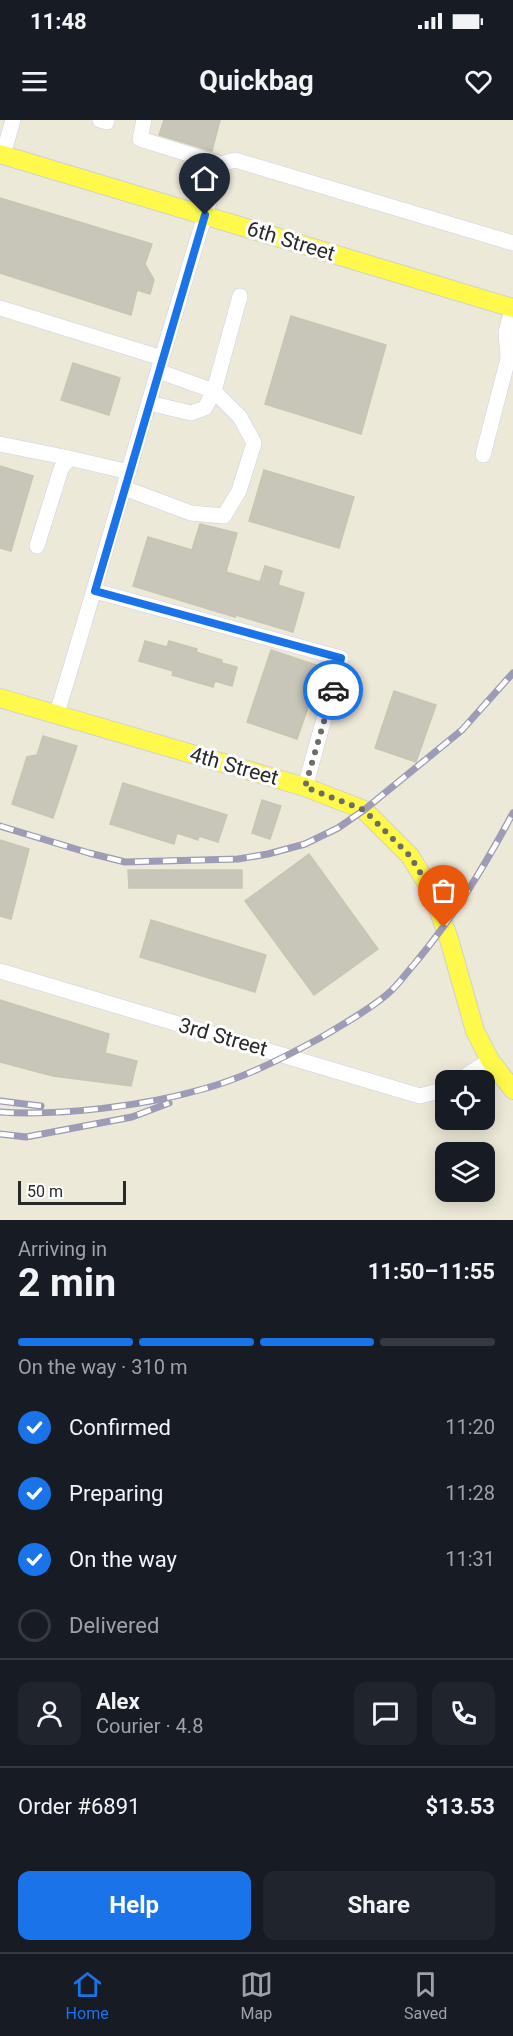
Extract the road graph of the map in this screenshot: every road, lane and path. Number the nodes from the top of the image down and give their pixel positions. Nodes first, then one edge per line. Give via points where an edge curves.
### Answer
1 (13, 120) edge
2 (144, 120) edge
3 (2, 154) edge
4 (221, 164) junction
5 (205, 215) junction
6 (513, 243) edge
7 (240, 296) dead end
8 (0, 308) edge
9 (513, 308) edge
10 (160, 364) junction
11 (214, 391) junction
12 (149, 403) junction
13 (0, 444) edge
14 (483, 455) dead end
15 (69, 458) junction
16 (129, 472) junction
17 (124, 488) junction
18 (37, 546) dead end
19 (95, 591) junction
20 (0, 698) edge
21 (57, 713) junction
22 (305, 787) junction
23 (0, 971) edge
24 (490, 1060) junction
25 (474, 1070) edge
26 (513, 1090) edge
27 (435, 1092) edge

1 - 3 street
2 - 4 street via 140,139
3 - 5 main road, 6th Street
4 - 5 street
4 - 6 street via 235,160
5 - 9 main road, 6th Street
5 - 10 street
7 - 11 street
8 - 10 street
9 - 14 street via 506,332 508,359
10 - 11 street
10 - 12 street
11 - 12 street via 205,408 191,413
11 - 17 street via 240,417 254,443 239,491 224,516 190,513
12 - 16 street
13 - 15 street
15 - 16 street
15 - 18 street via 61,469
16 - 17 street
17 - 19 street
19 - 21 street
19 - 22 street via 341,658
20 - 21 main road, 4th Street
21 - 22 main road, 4th Street
22 - 24 main road, 4th Street via 364,810 410,856 431,890 475,1030
23 - 27 street, 3rd Street via 420,1096
24 - 25 street
24 - 26 main road

